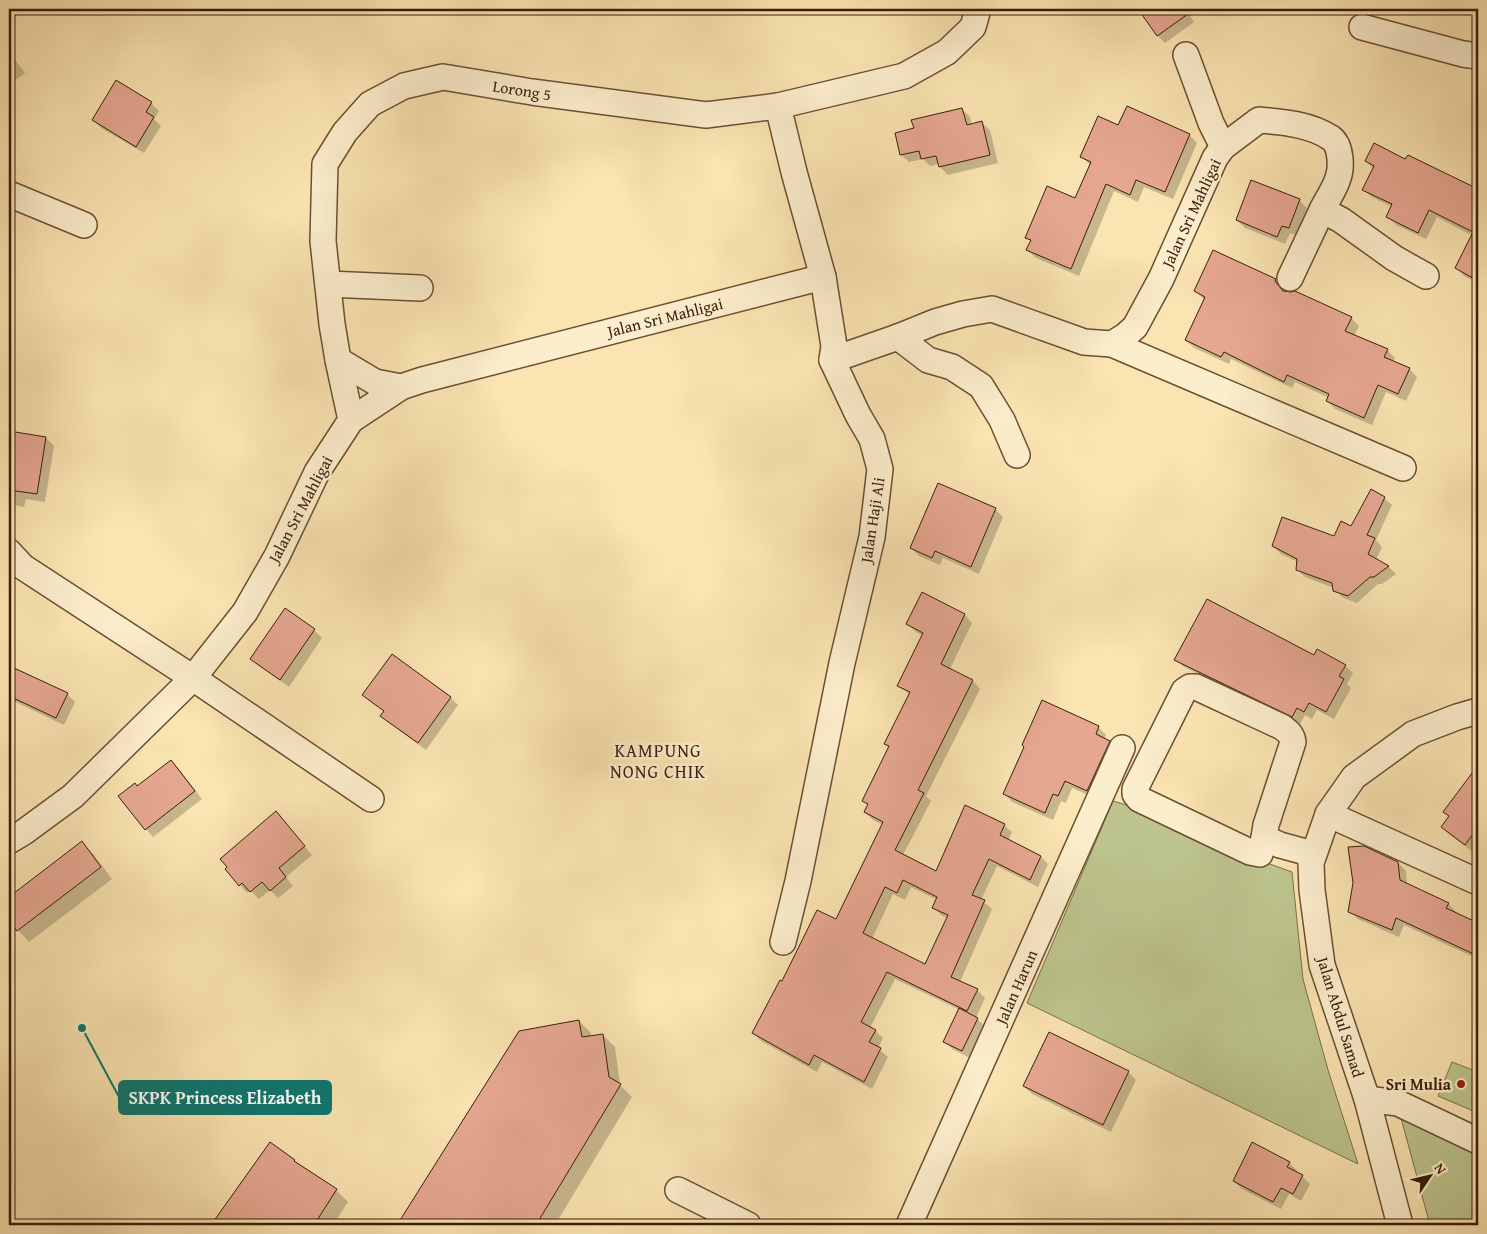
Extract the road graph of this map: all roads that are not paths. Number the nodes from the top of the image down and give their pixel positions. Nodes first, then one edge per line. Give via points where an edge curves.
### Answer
1 (978, 9) edge
2 (1362, 27) dead end
3 (1186, 55) dead end
4 (1478, 56) edge
5 (778, 106) junction
6 (1223, 147) junction
7 (9, 194) edge
8 (1322, 210) junction
9 (84, 224) dead end
10 (1426, 276) dead end
11 (822, 277) junction
12 (1290, 278) dead end
13 (328, 284) junction
14 (420, 288) dead end
15 (898, 338) junction
16 (1112, 344) junction
17 (338, 360) junction
18 (832, 360) junction
19 (401, 387) junction
20 (351, 420) junction
21 (1017, 456) dead end
22 (1403, 468) dead end
23 (9, 552) edge
24 (193, 678) junction
25 (1478, 711) edge
26 (1122, 748) dead end
27 (371, 800) dead end
28 (1328, 814) junction
29 (1264, 838) junction
30 (9, 841) edge
31 (1313, 854) junction
32 (1478, 882) edge
33 (782, 942) dead end
34 (1367, 1099) junction
35 (1478, 1141) edge
36 (678, 1190) dead end
37 (748, 1225) edge
38 (909, 1225) edge
39 (1400, 1225) edge

1 - 5 street, Lorong 5 via 973,27 948,52 904,76
2 - 4 street
3 - 6 street
5 - 11 street, Jalan Haji Ali
5 - 13 street, Lorong 5 via 706,115 532,92 444,76 404,86 370,104 345,132 325,164 323,241
6 - 8 street, Jalan Sri Mahligai via 1259,120 1310,128 1332,139 1341,157 1338,178
6 - 16 street, Jalan Sri Mahligai via 1135,327
7 - 9 street
8 - 10 street
8 - 12 street, Jalan Sri Mahligai
11 - 18 street, Jalan Haji Ali via 834,346
11 - 19 street, Jalan Sri Mahligai
13 - 14 street
13 - 17 street, Lorong 5
15 - 16 street via 935,322 992,309 1084,342
15 - 18 street
15 - 21 street via 928,360 952,366 981,386 1002,420
16 - 22 street
17 - 19 street via 375,382
17 - 20 street, Lorong 5
18 - 33 street, Jalan Haji Ali via 872,439 880,469 872,537
19 - 20 street, Jalan Sri Mahligai
20 - 24 street, Jalan Sri Mahligai via 317,472 277,556 244,612
23 - 24 street via 23,567
24 - 27 street
24 - 30 street, Jalan Sri Mahligai via 73,796
25 - 28 street, Jalan Abdul Samad via 1413,734 1354,778
26 - 38 street, Jalan Harun
28 - 31 street, Jalan Abdul Samad
28 - 32 street
29 - 29 street via 1260,854 1250,852 1139,799 1135,794 1134,789 1184,691 1190,687 1282,727 1293,738
29 - 31 street
31 - 34 street, Jalan Abdul Samad via 1312,890 1322,965
34 - 35 street via 1398,1103
34 - 39 street, Jalan Abdul Samad
36 - 37 street

